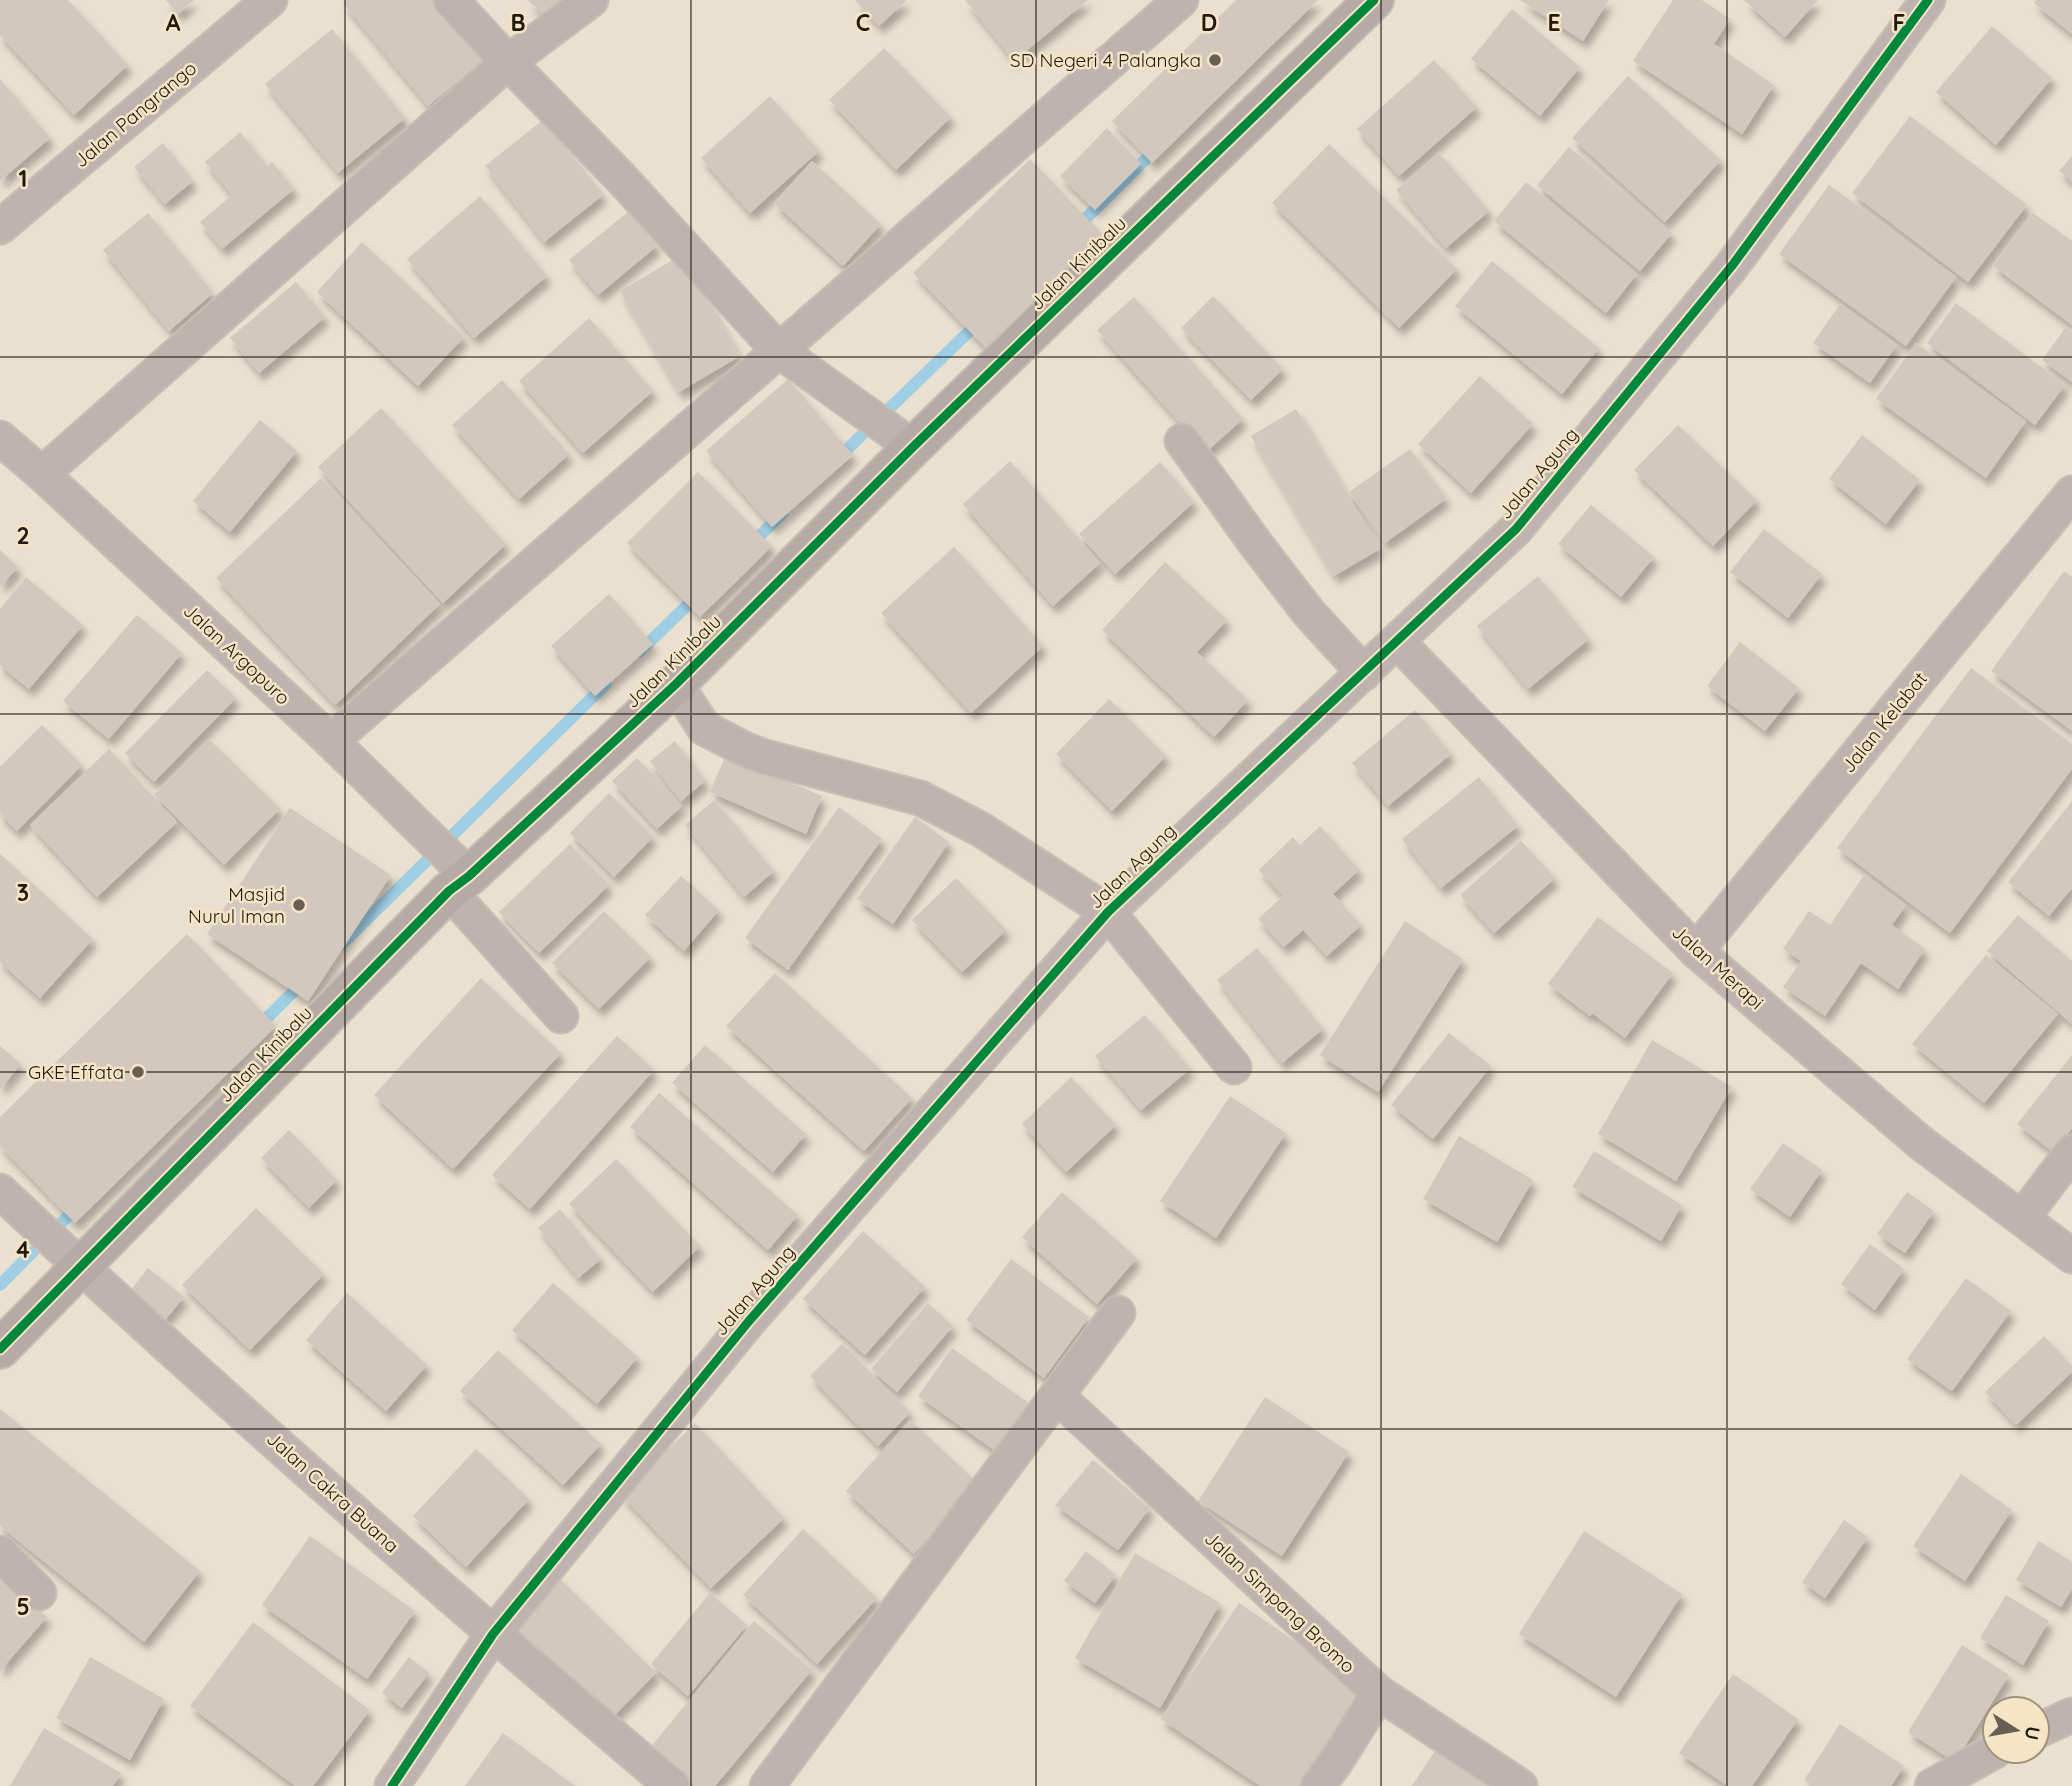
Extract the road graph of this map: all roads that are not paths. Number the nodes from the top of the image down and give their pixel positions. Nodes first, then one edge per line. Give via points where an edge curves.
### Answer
1 (270, 0) edge
2 (451, 0) edge
3 (591, 0) edge
4 (1181, 0) edge
5 (1374, 0) edge
6 (1928, 0) edge
7 (508, 62) junction
8 (0, 228) edge
9 (778, 350) junction
10 (0, 438) edge
11 (1182, 441) dead end
12 (913, 447) junction
13 (42, 474) junction
14 (2072, 493) edge
15 (1398, 641) junction
16 (1364, 673) junction
17 (676, 684) junction
18 (331, 741) junction
19 (459, 883) junction
20 (1108, 912) junction
21 (1696, 951) junction
22 (561, 1016) dead end
23 (1234, 1067) dead end
24 (2072, 1152) edge
25 (0, 1191) edge
26 (2023, 1217) junction
27 (2072, 1256) edge
28 (82, 1267) junction
29 (1118, 1313) dead end
30 (0, 1349) edge
31 (1057, 1396) junction
32 (0, 1553) edge
33 (39, 1593) dead end
34 (493, 1634) junction
35 (1379, 1693) junction
36 (2072, 1715) edge
37 (2051, 1725) edge
38 (1981, 1759) edge
39 (392, 1786) edge
40 (672, 1786) edge
41 (767, 1786) edge
42 (1318, 1786) edge
43 (1520, 1786) edge
44 (1932, 1786) edge

1 - 8 street, Jalan Pangrango
2 - 7 street
3 - 7 street
4 - 9 street
5 - 12 street, Jalan Kinibalu
6 - 15 street, Jalan Agung via 1731,267 1524,519
7 - 9 street
7 - 13 street
9 - 12 street
9 - 18 street
10 - 13 street, Jalan Argopuro
11 - 16 street via 1309,613
12 - 17 street, Jalan Kinibalu
13 - 18 street, Jalan Argopuro
14 - 21 street, Jalan Kelabat
15 - 16 street, Jalan Agung
15 - 21 street, Jalan Merapi
16 - 20 street, Jalan Agung
17 - 19 street, Jalan Kinibalu
17 - 20 street via 704,728 765,757 920,798 980,829
18 - 19 street, Jalan Argopuro
19 - 22 street, Jalan Argopuro
19 - 28 street, Jalan Kinibalu
20 - 23 street
20 - 34 street, Jalan Agung via 749,1321
21 - 26 street, Jalan Merapi via 1921,1143
24 - 26 street
25 - 28 street, Jalan Cakra Buana
26 - 27 street, Jalan Merapi
28 - 30 street, Jalan Kinibalu
28 - 34 street, Jalan Cakra Buana
29 - 31 street
31 - 35 street, Jalan Simpang Bromo
31 - 41 street
32 - 33 street
34 - 39 street, Jalan Agung
34 - 40 street, Jalan Cakra Buana
35 - 42 street
35 - 43 street, Jalan Simpang Bromo
36 - 37 street
38 - 44 street

